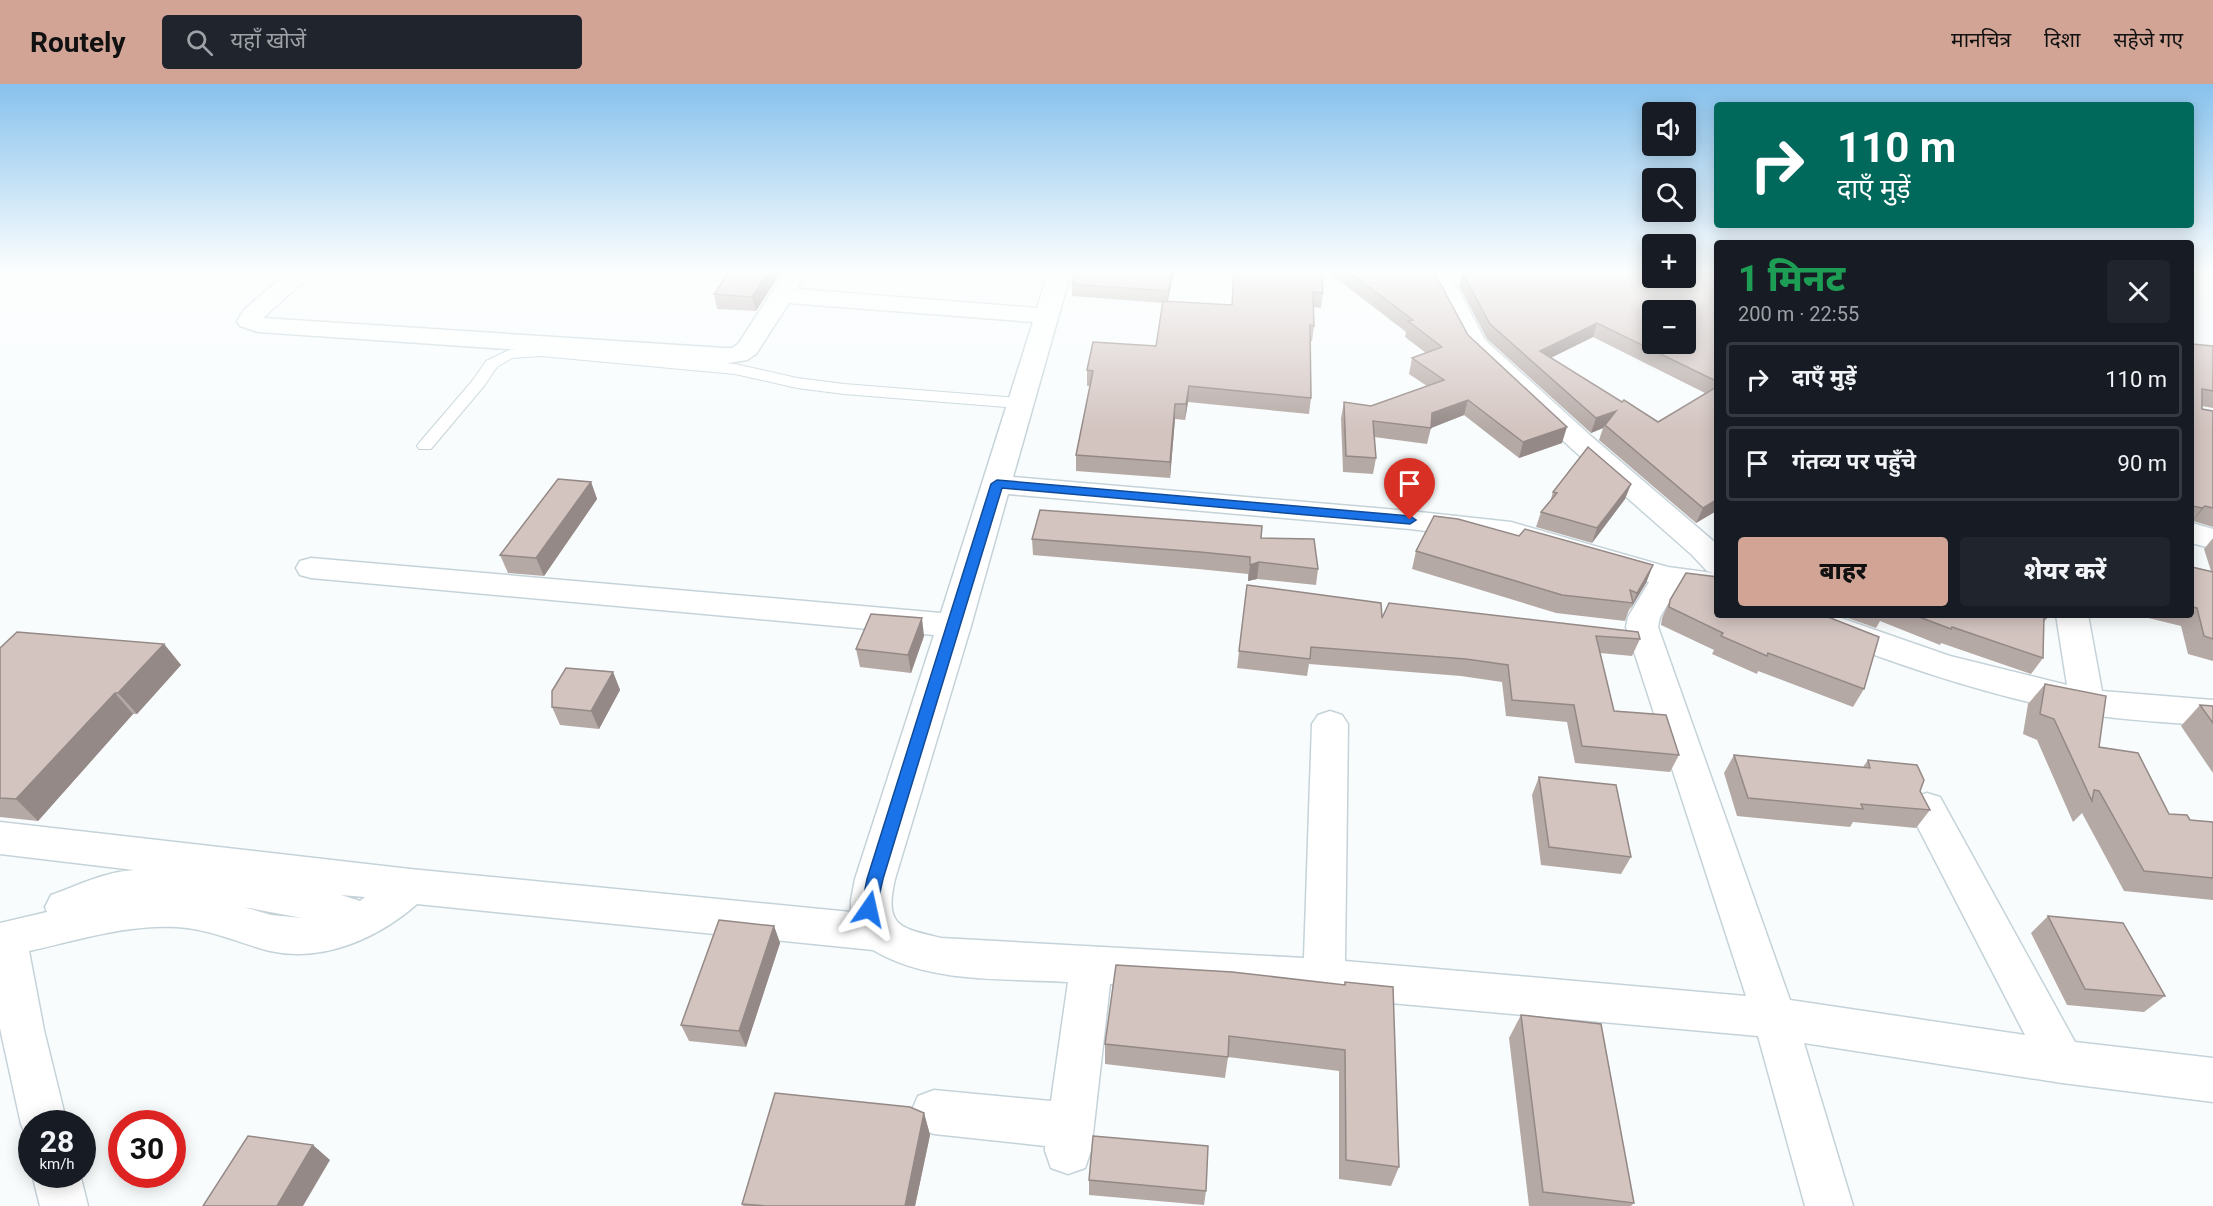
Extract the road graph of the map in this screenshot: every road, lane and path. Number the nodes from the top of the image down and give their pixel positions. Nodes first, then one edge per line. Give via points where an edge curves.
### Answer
1 (257, 324) edge
2 (763, 324) edge
3 (1044, 324) edge
4 (1466, 324) edge
5 (1019, 403) junction
6 (425, 446) dead end
7 (997, 484) junction
8 (2194, 533) edge
9 (2213, 538) edge
10 (1714, 560) edge
11 (311, 568) dead end
12 (1668, 577) junction
13 (1714, 583) edge
14 (1809, 618) edge
15 (2073, 618) edge
16 (955, 626) junction
17 (2087, 701) junction
18 (2213, 713) edge
19 (1330, 724) dead end
20 (1927, 808) edge
21 (0, 838) edge
22 (410, 886) junction
23 (879, 933) junction
24 (3, 940) edge
25 (1091, 965) junction
26 (1324, 978) junction
27 (1775, 1018) junction
28 (2062, 1062) junction
29 (2213, 1080) edge
30 (41, 1110) edge
31 (934, 1112) dead end
32 (60, 1188) edge
33 (64, 1206) edge
34 (1829, 1206) edge

1 - 2 street via 738,355 747,349
3 - 5 street
4 - 10 street via 1475,344
5 - 6 lane via 844,389 735,369 541,351 509,354 491,364 480,383
5 - 7 street
7 - 12 street via 1501,531
7 - 16 street
8 - 9 street
11 - 16 street
12 - 13 street
12 - 27 street via 1642,627 1627,635
14 - 17 street via 2014,687
15 - 17 street
16 - 23 street via 875,879 869,909
17 - 18 street
19 - 26 street
20 - 28 street
21 - 22 street
22 - 23 street
22 - 24 street via 363,919 311,936 282,935 195,911 150,910 110,914
23 - 25 street via 902,946 941,956
24 - 30 street
25 - 26 street
25 - 31 street via 1069,1139
26 - 27 street
27 - 28 street
27 - 34 street
28 - 29 street
32 - 33 street

